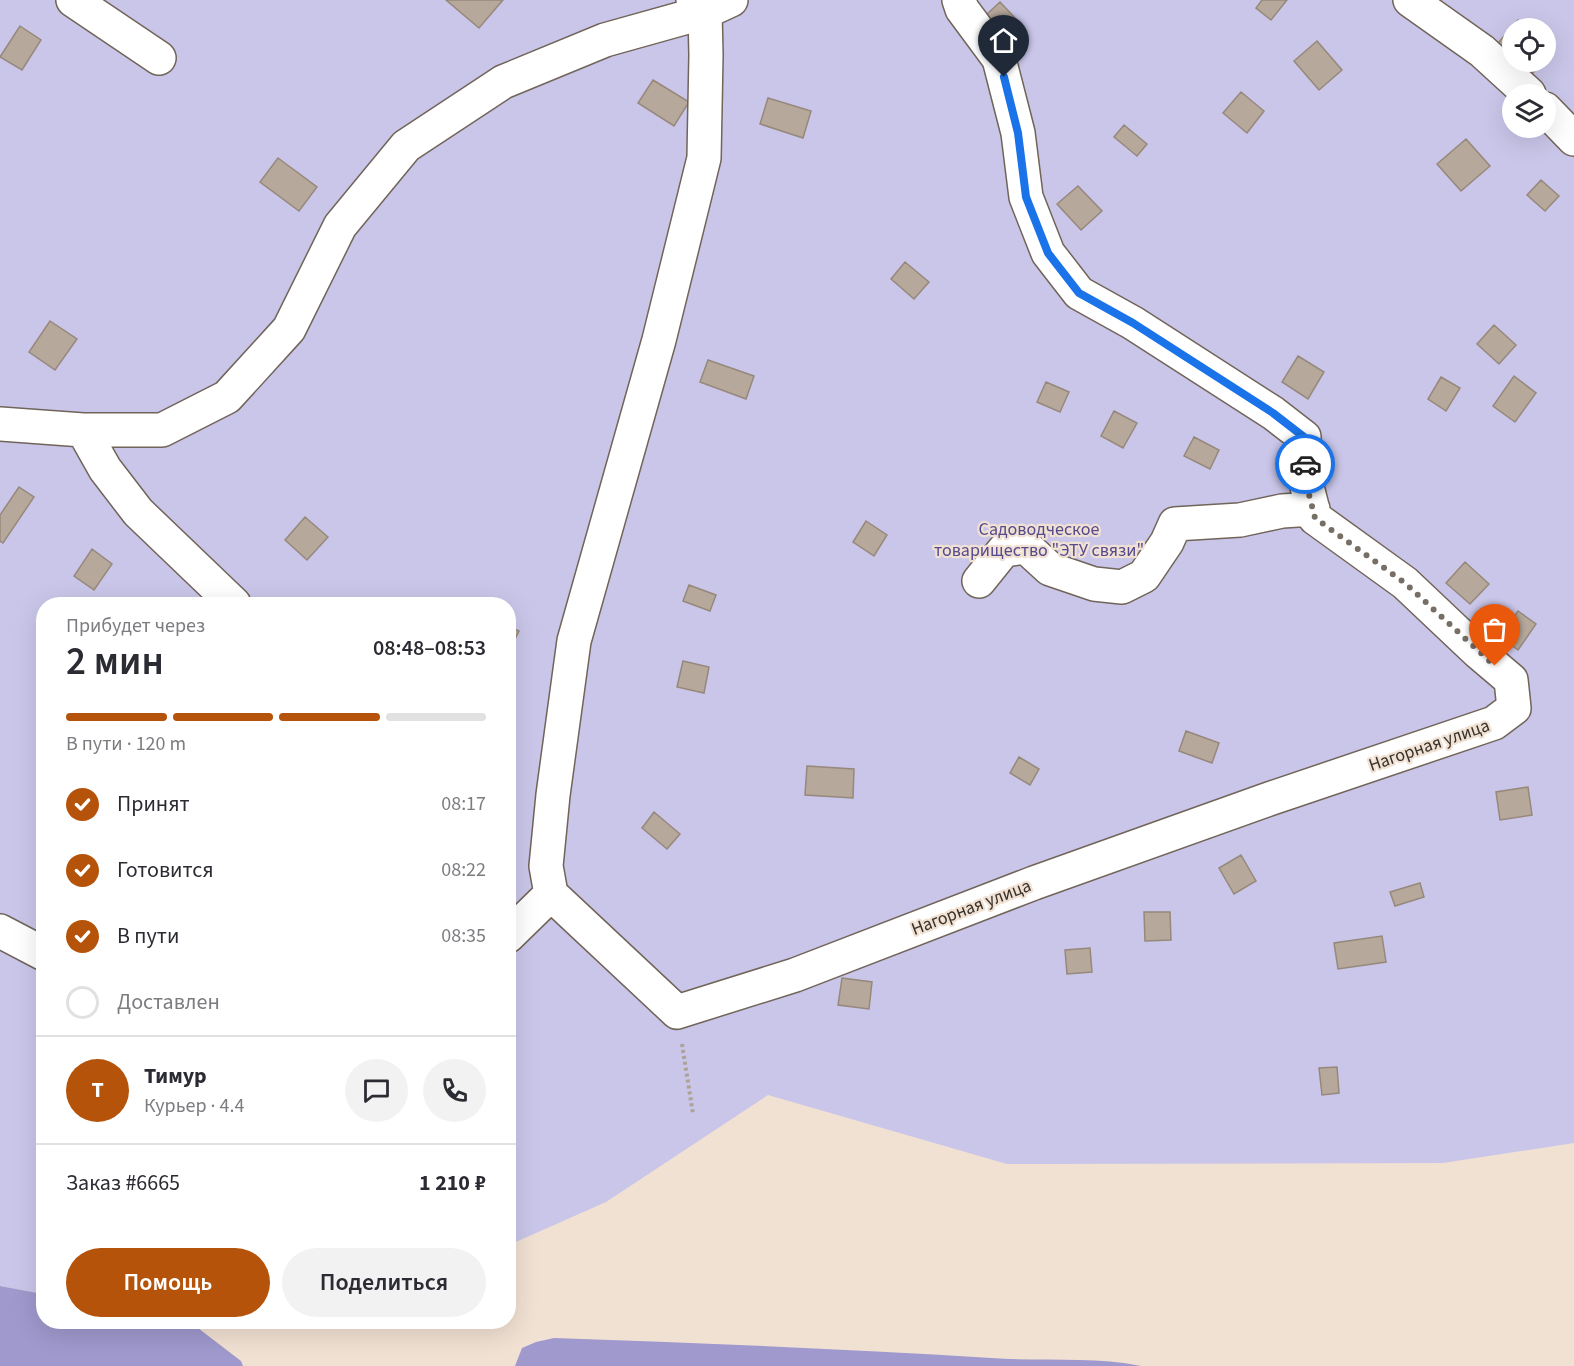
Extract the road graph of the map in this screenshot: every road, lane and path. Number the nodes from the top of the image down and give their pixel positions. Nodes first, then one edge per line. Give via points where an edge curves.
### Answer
1 (73, 0) edge
2 (959, 0) edge
3 (1410, 0) edge
4 (710, 4) edge
5 (159, 57) dead end
6 (1518, 84) edge
7 (1556, 120) edge
8 (1574, 139) edge
9 (0, 424) edge
10 (83, 430) junction
11 (1313, 509) junction
12 (979, 580) dead end
13 (227, 597) edge
14 (551, 894) junction
15 (516, 928) edge
16 (0, 931) edge
17 (36, 950) edge
18 (677, 1011) junction
19 (693, 1114) dead end

1 - 5 street
2 - 11 street, Нагорная улица via 999,58 1018,133 1026,197 1048,253 1079,293 1133,323 1304,437 1305,479
3 - 6 street via 1482,51
4 - 10 street via 605,40 503,82 406,146 340,226 289,329 227,397 162,430
4 - 14 street via 704,158 659,340 574,641 546,866
7 - 8 street
9 - 10 street
10 - 13 street via 105,469 138,512
11 - 12 street via 1240,520 1175,524 1144,576 1122,587 1094,584 1050,569 1026,547 1004,550
11 - 18 street, Нагорная улица via 1315,518 1405,583 1511,680 1514,708 1494,723 1057,875 795,975
14 - 15 street
14 - 18 street
16 - 17 street
18 - 19 path

